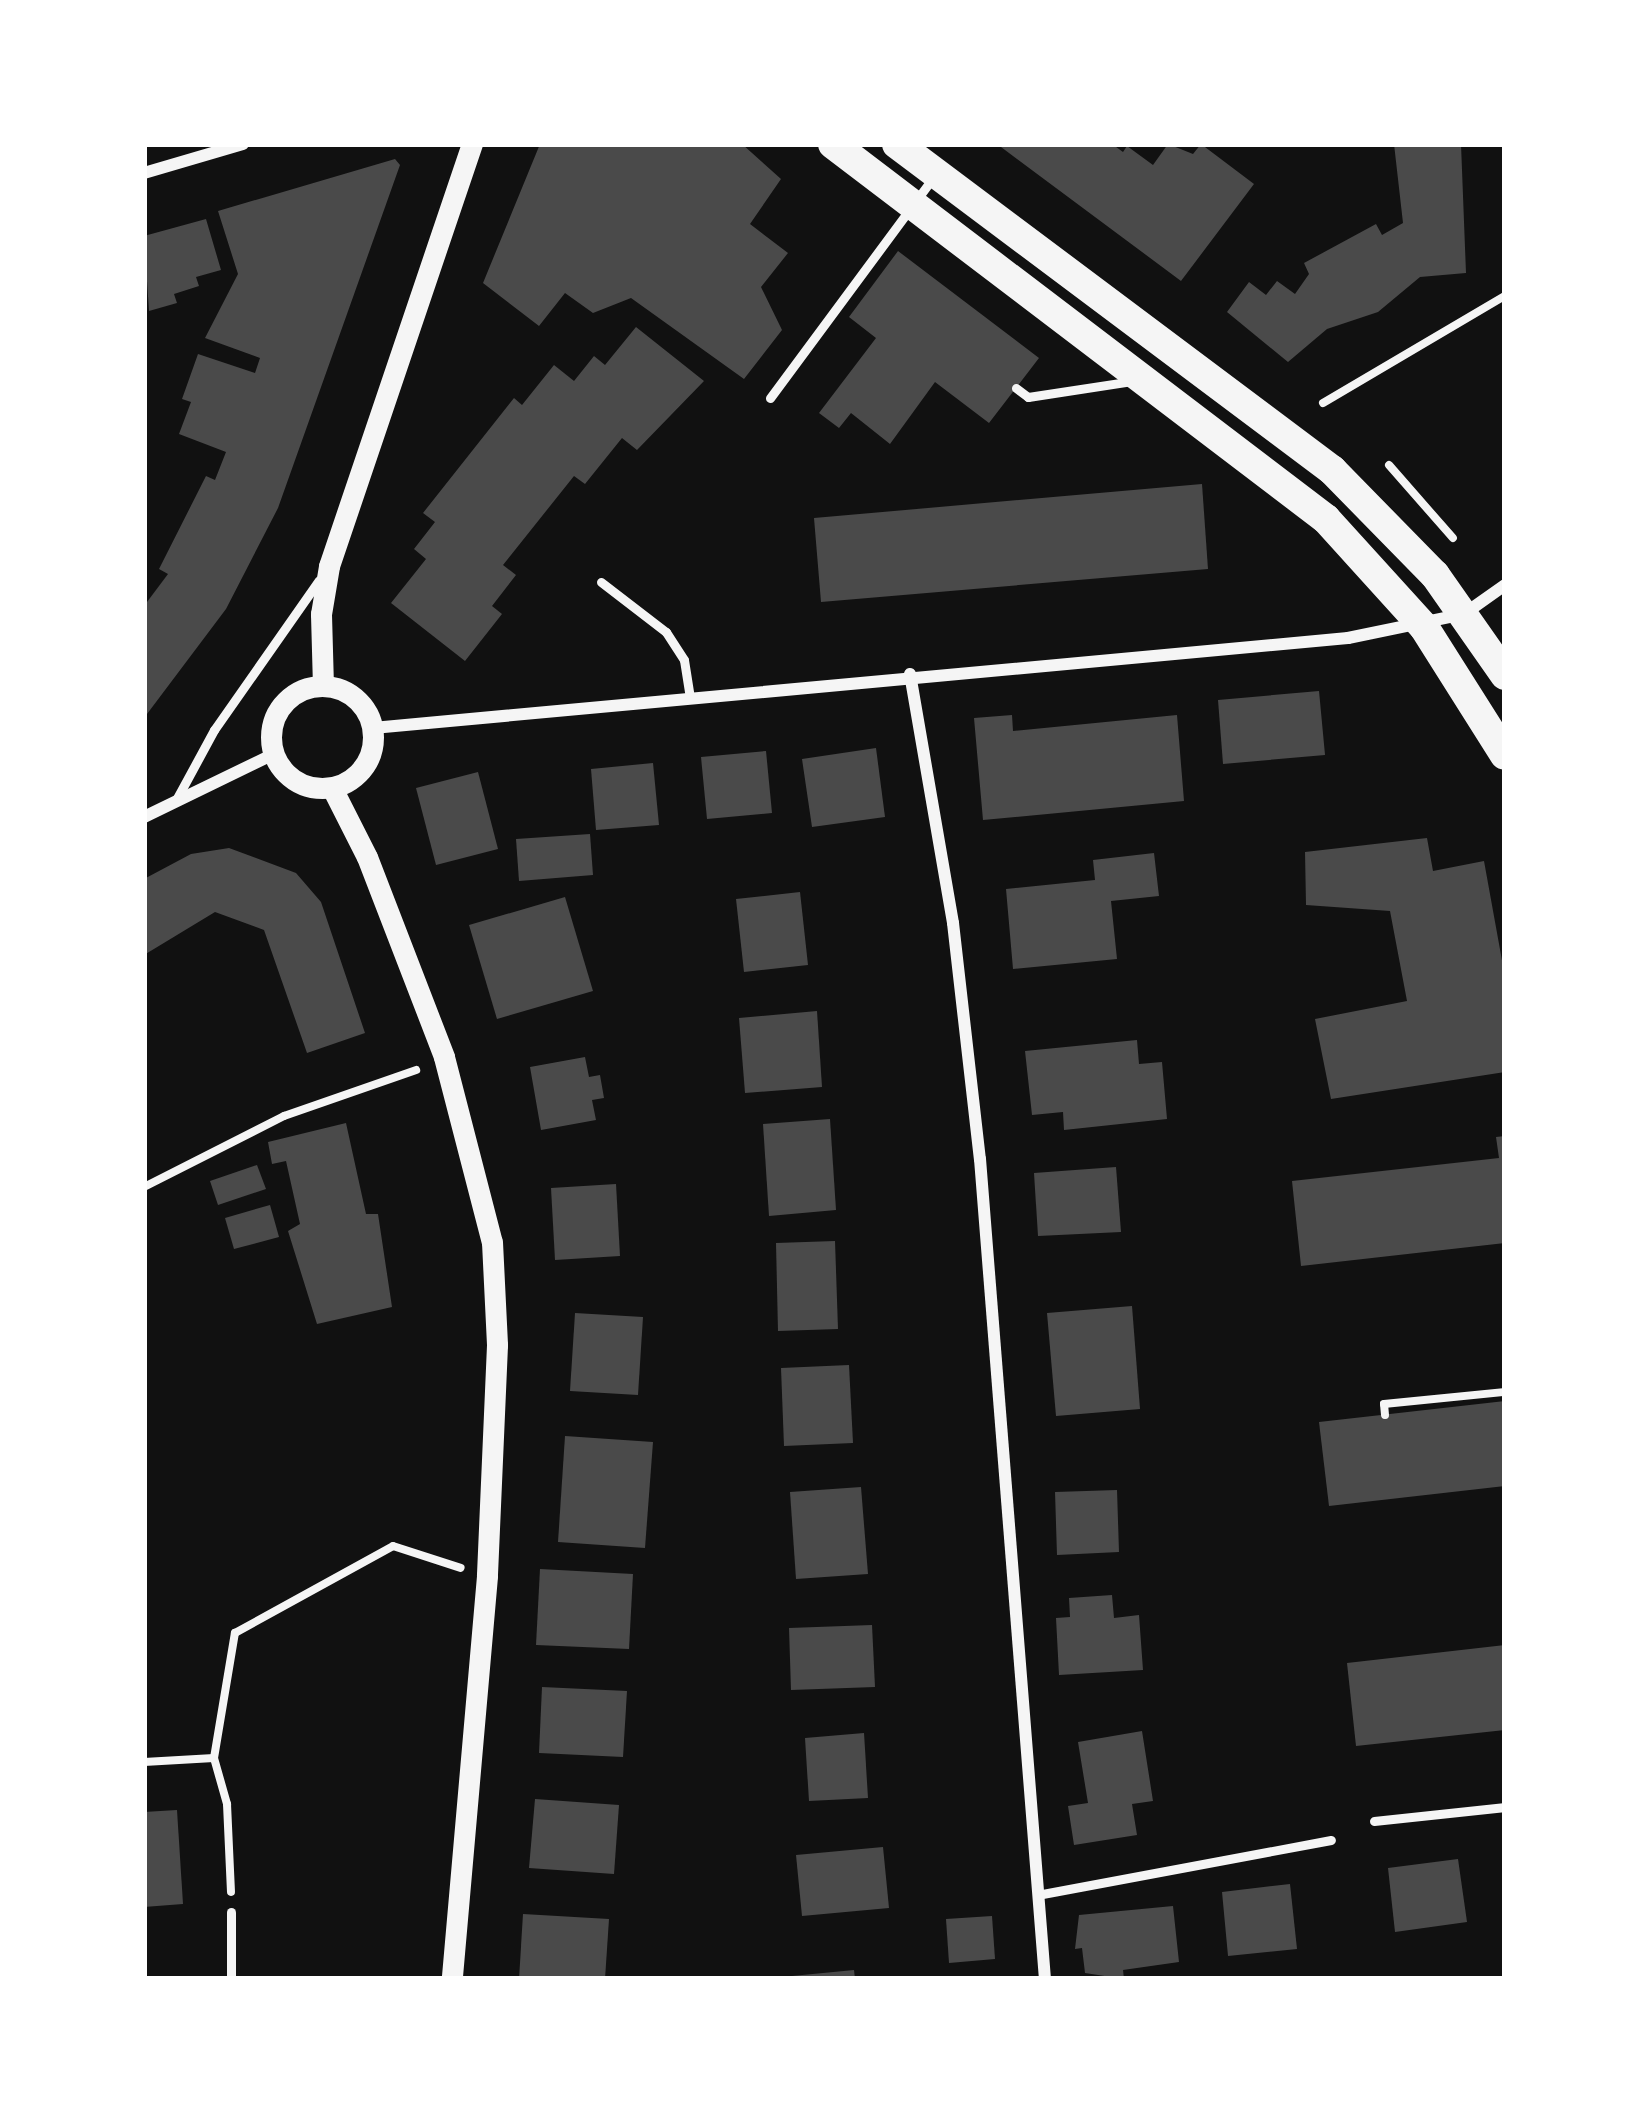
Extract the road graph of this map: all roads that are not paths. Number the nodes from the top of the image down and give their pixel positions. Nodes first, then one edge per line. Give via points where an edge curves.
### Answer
1 (243, 144) edge
2 (472, 144) edge
3 (833, 144) edge
4 (896, 144) edge
5 (937, 172) junction
6 (144, 173) edge
7 (913, 203) junction
8 (860, 274) junction
9 (874, 284) dead end
10 (1143, 376) junction
11 (1016, 388) dead end
12 (770, 398) dead end
13 (329, 566) junction
14 (601, 582) dead end
15 (1505, 585) edge
16 (1464, 614) junction
17 (1424, 627) junction
18 (910, 674) junction
19 (1505, 675) edge
20 (323, 686) junction
21 (690, 699) junction
22 (373, 728) junction
23 (274, 754) junction
24 (1505, 755) edge
25 (332, 788) junction
26 (176, 800) junction
27 (144, 817) edge
28 (1505, 1807) edge
29 (1374, 1821) dead end
30 (1331, 1840) dead end
31 (1037, 1895) junction
32 (231, 1912) road end
33 (231, 1979) edge
34 (452, 1979) edge
35 (1045, 1979) edge

1 - 6 street
2 - 13 street
3 - 7 main road
4 - 5 main road
5 - 7 lane
5 - 16 main road via 1332,470
7 - 8 lane
7 - 10 main road
8 - 9 lane
8 - 12 lane
10 - 11 lane via 1028,398
10 - 17 main road via 1326,519
13 - 20 street
13 - 26 lane via 214,730
14 - 21 lane via 666,632 685,660
15 - 16 street
16 - 17 street
16 - 19 main road
17 - 18 street via 1064,667
17 - 24 main road
18 - 21 street
18 - 31 street via 953,923 980,1159
20 - 22 street via 350,694
20 - 23 street via 281,707
21 - 22 street
22 - 25 street via 364,766
23 - 25 street via 290,778
23 - 26 street
25 - 34 street via 367,857 443,1057 472,1151 496,1292 487,1576
26 - 27 street
28 - 29 lane
30 - 31 lane
31 - 35 street
32 - 33 lane

